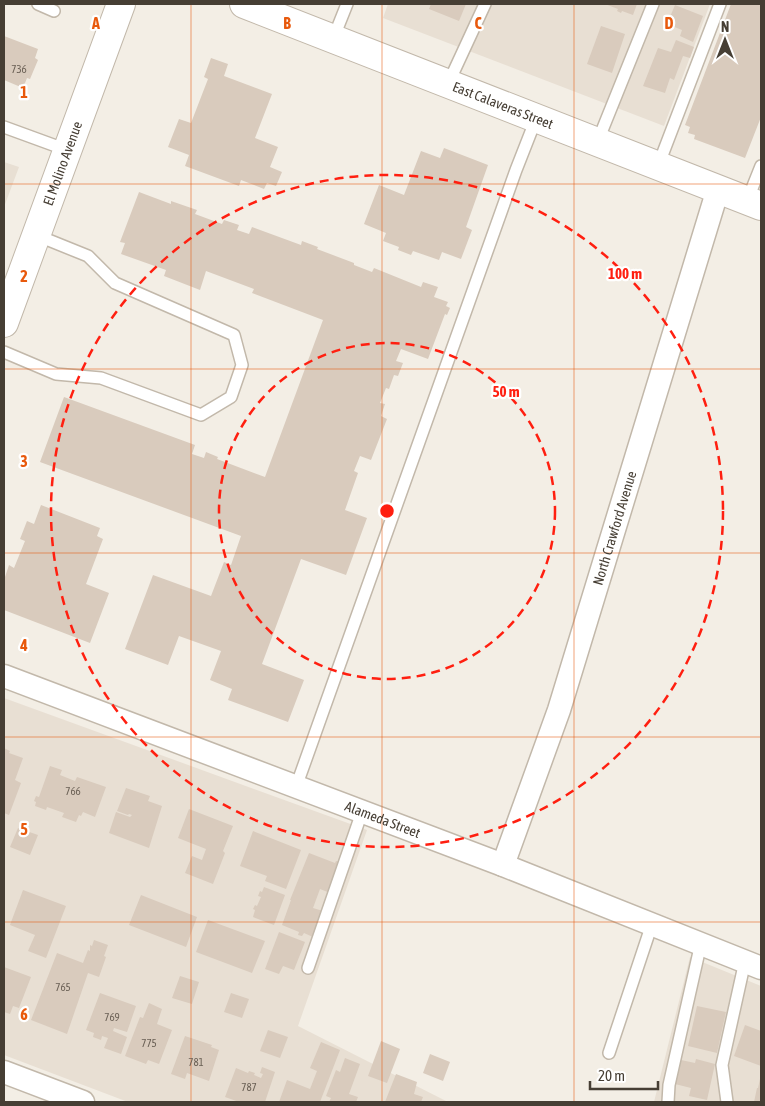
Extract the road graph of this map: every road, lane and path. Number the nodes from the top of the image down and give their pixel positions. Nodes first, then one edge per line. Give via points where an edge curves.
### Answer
1 (38, 4) edge
2 (121, 4) edge
3 (244, 4) edge
4 (347, 4) edge
5 (485, 4) edge
6 (653, 4) edge
7 (720, 4) edge
8 (54, 11) dead end
9 (333, 39) junction
10 (448, 84) junction
11 (536, 119) junction
12 (4, 127) edge
13 (596, 142) junction
14 (68, 150) junction
15 (658, 166) junction
16 (761, 166) edge
17 (718, 189) junction
18 (754, 204) edge
19 (36, 235) junction
20 (6, 308) edge
21 (4, 352) edge
22 (4, 676) edge
23 (296, 787) junction
24 (362, 812) junction
25 (503, 864) junction
26 (652, 924) junction
27 (701, 944) junction
28 (753, 964) edge
29 (308, 968) dead end
30 (609, 1053) dead end
31 (4, 1072) edge
32 (82, 1102) edge
33 (668, 1102) edge
34 (727, 1102) edge

1 - 8 lane
2 - 14 street, El Molino Avenue
3 - 9 street, East Calaveras Street
4 - 9 lane
5 - 10 lane
6 - 13 lane
7 - 15 lane
9 - 10 street, East Calaveras Street
10 - 11 street, East Calaveras Street
11 - 13 street, East Calaveras Street
11 - 23 lane
12 - 14 lane
13 - 15 street, East Calaveras Street
14 - 19 street, El Molino Avenue
15 - 17 street, East Calaveras Street
16 - 18 lane
17 - 18 street, East Calaveras Street
17 - 25 street, North Crawford Avenue via 559,710
19 - 20 street, El Molino Avenue
19 - 21 lane via 88,256 115,283 234,335 242,365 231,397 201,415 101,378 56,374
22 - 23 street, Alameda Street
23 - 24 street, Alameda Street
24 - 25 street, Alameda Street
24 - 29 lane
25 - 26 street, Alameda Street
26 - 27 street, Alameda Street
26 - 30 lane
27 - 28 street, Alameda Street
27 - 33 lane
28 - 34 lane via 722,1065
31 - 32 street

